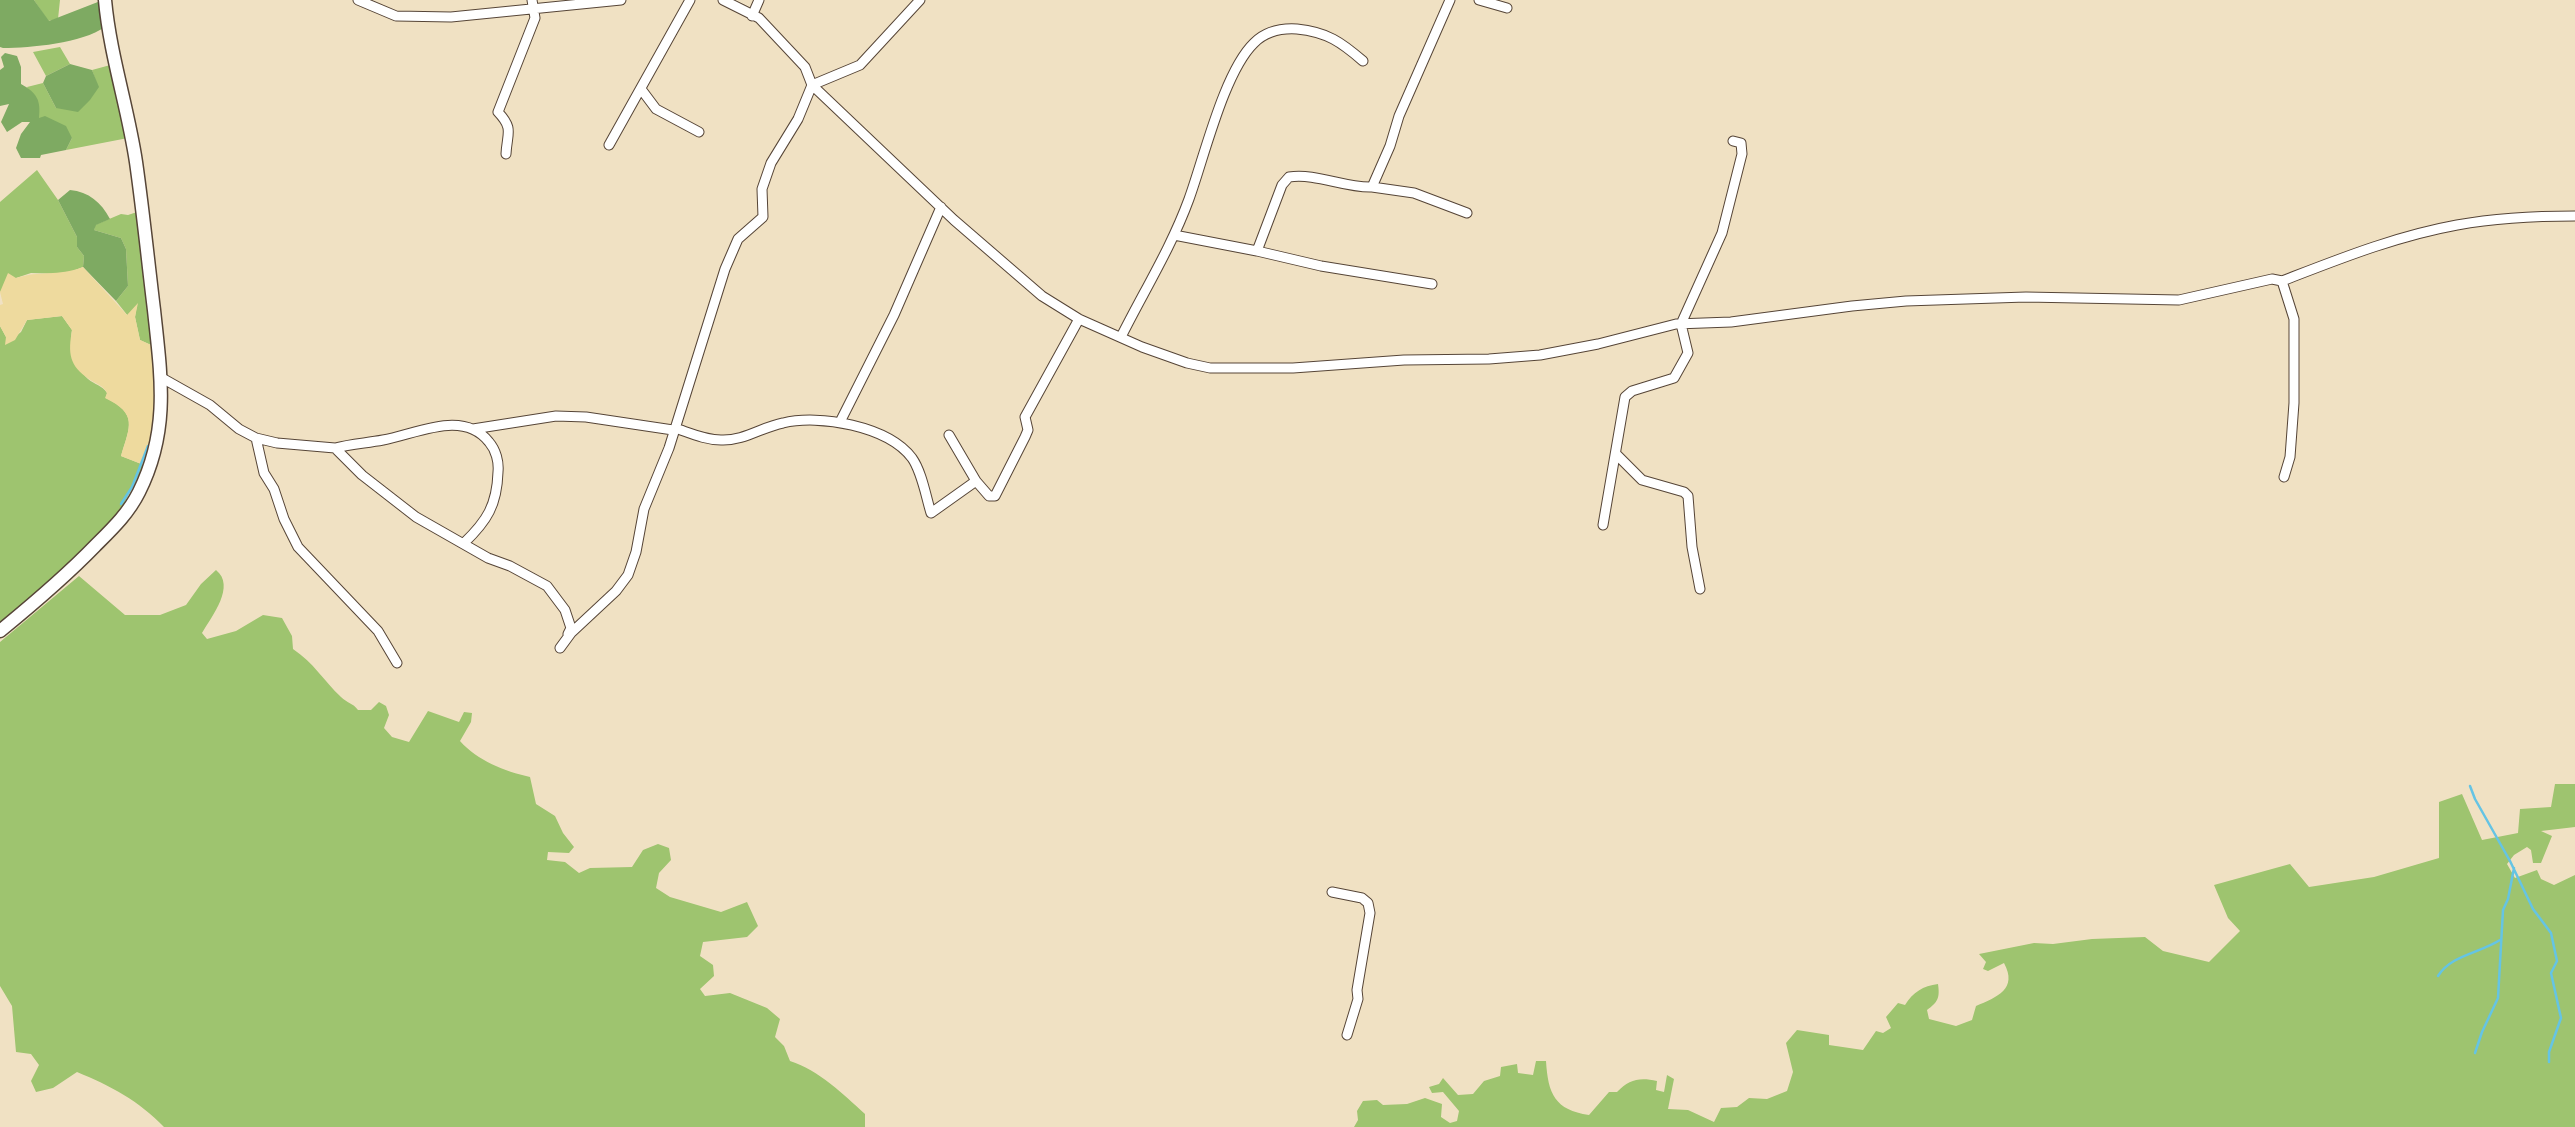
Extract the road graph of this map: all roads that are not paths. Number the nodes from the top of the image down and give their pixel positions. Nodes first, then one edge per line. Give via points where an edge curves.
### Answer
1 (106, 0) edge
2 (358, 0) edge
3 (621, 0) edge
4 (690, 0) edge
5 (723, 0) edge
6 (759, 0) edge
7 (920, 0) edge
8 (1450, 0) edge
9 (1479, 0) edge
10 (532, 4) edge
11 (1507, 8) dead end
12 (752, 16) junction
13 (1363, 61) dead end
14 (812, 85) junction
15 (641, 89) junction
16 (699, 132) dead end
17 (1733, 141) dead end
18 (610, 145) dead end
19 (506, 154) dead end
20 (1372, 187) junction
21 (941, 206) junction
22 (1467, 213) dead end
23 (2575, 216) edge
24 (1174, 235) junction
25 (1257, 251) junction
26 (2282, 281) junction
27 (1432, 284) dead end
28 (1079, 319) junction
29 (1681, 324) junction
30 (1121, 338) junction
31 (162, 378) junction
32 (840, 422) junction
33 (675, 428) junction
34 (473, 429) junction
35 (949, 435) dead end
36 (256, 438) junction
37 (335, 448) junction
38 (1616, 454) junction
39 (2284, 477) dead end
40 (976, 481) junction
41 (1603, 525) dead end
42 (464, 543) junction
43 (1700, 589) dead end
44 (0, 631) edge
45 (397, 663) dead end
46 (1332, 892) dead end
47 (1347, 1035) dead end

1 - 31 main road via 136,163
2 - 10 street via 396,16 452,17
3 - 10 street
4 - 15 street
5 - 12 street
6 - 12 street
7 - 14 street via 860,65
8 - 20 street
9 - 11 street
10 - 19 street via 535,18 498,111 510,133
12 - 14 street via 778,36 805,67
13 - 24 street via 1343,43 1310,31 1272,31 1254,43 1231,80
14 - 21 street
14 - 33 street via 771,163 762,189 763,217 737,239 725,269
15 - 16 street via 656,109
15 - 18 street
17 - 29 street via 1741,143 1742,154 1722,233
20 - 22 street via 1414,193
20 - 25 street via 1289,177
21 - 28 street via 1042,296
21 - 32 street via 894,315
23 - 26 street via 2458,225 2351,255
24 - 25 street
24 - 30 street
25 - 27 street
26 - 29 street via 2272,279 2179,300 2081,296 1906,301
26 - 39 street via 2295,331 2290,457
28 - 30 street
28 - 40 street via 1025,417 1028,430 999,491 989,496
29 - 30 street via 1541,355 1293,368 1210,368
29 - 38 street via 1688,347 1684,360 1674,378 1625,397
31 - 36 street
31 - 44 main road via 156,447 138,494 122,519 62,581
32 - 33 street via 782,423 723,440
32 - 40 street via 904,449 914,460 931,513
33 - 34 street via 556,416
33 - 42 street via 644,509 628,575 560,648 571,628 552,591
34 - 37 street via 445,425
34 - 42 street via 482,432 494,448 499,468 485,523
35 - 40 street
36 - 37 street
36 - 45 street via 264,472 298,547 379,631
37 - 42 street via 396,503
38 - 41 street
38 - 43 street via 1642,480 1688,496
46 - 47 street via 1362,898 1370,913 1358,999

